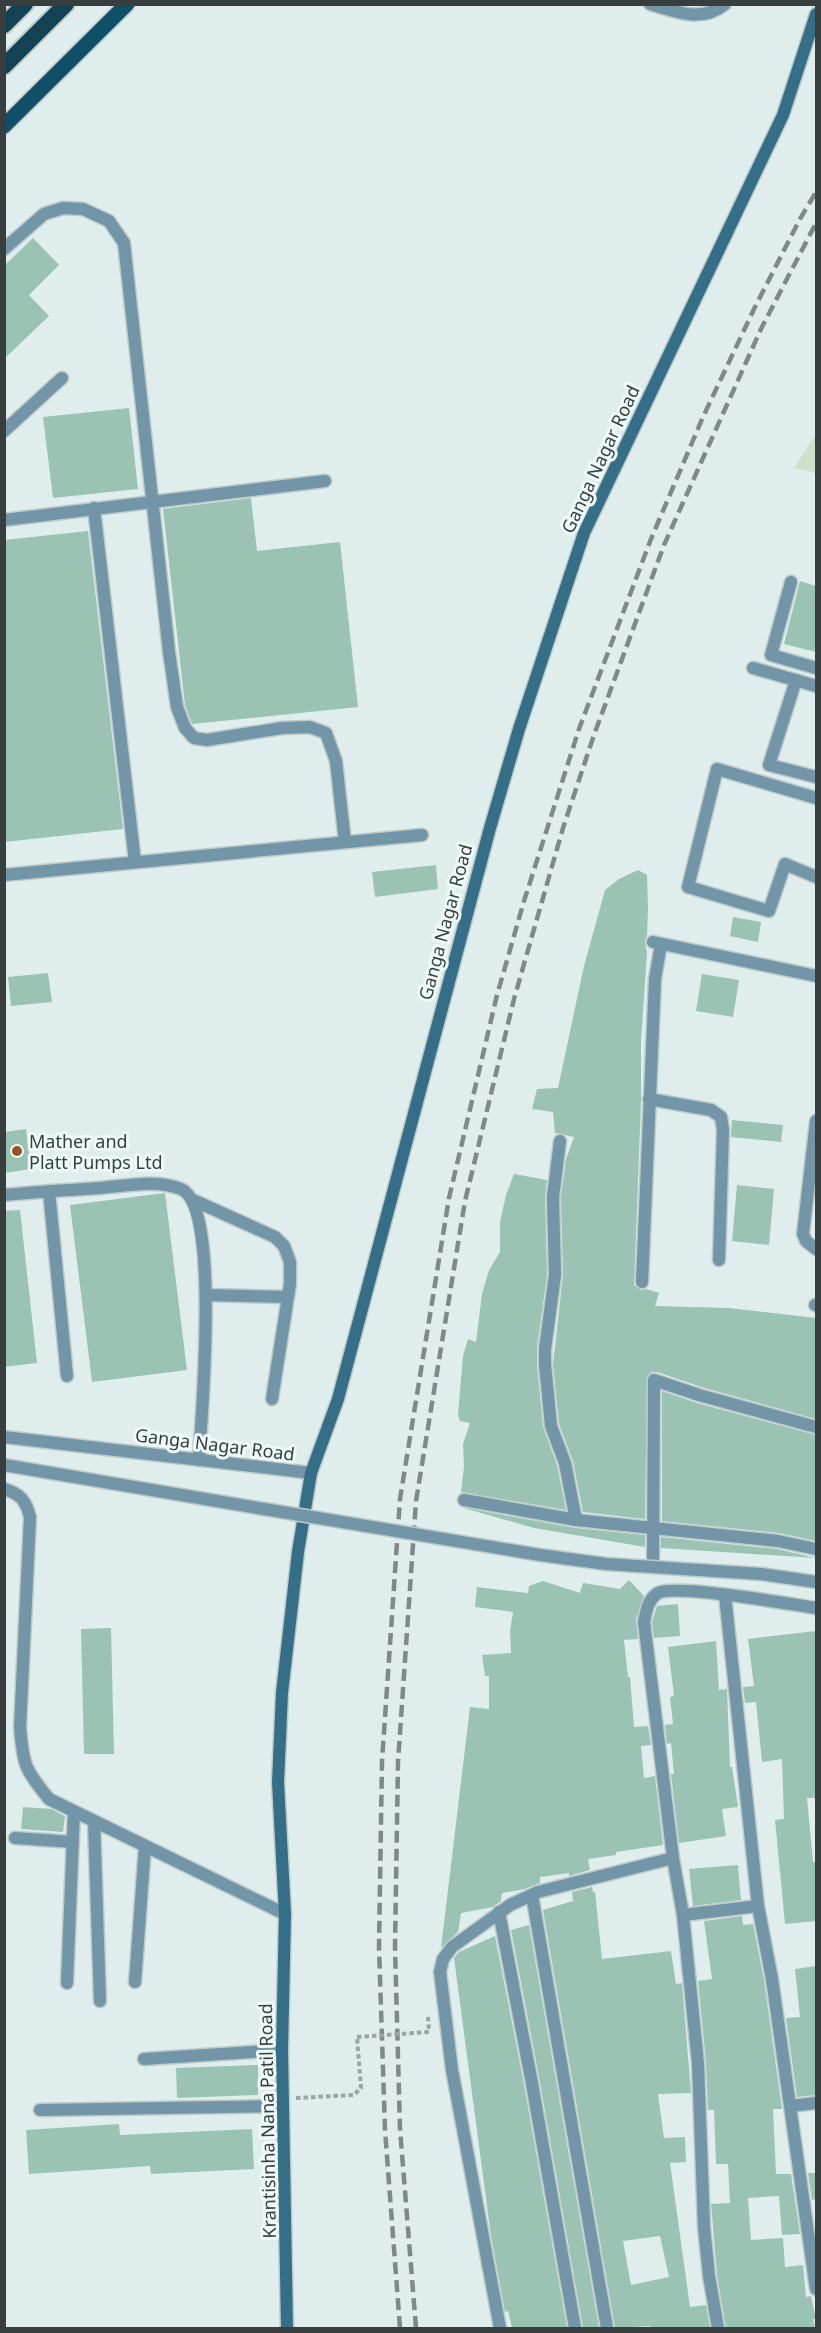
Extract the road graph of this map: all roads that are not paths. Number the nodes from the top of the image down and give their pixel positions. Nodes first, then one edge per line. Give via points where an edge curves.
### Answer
1 (25, 4) edge
2 (66, 4) edge
3 (127, 4) edge
4 (651, 4) edge
5 (725, 4) edge
6 (816, 14) edge
7 (4, 25) edge
8 (4, 66) edge
9 (4, 126) edge
10 (4, 249) edge
11 (62, 378) dead end
12 (4, 431) edge
13 (325, 481) dead end
14 (153, 500) junction
15 (94, 508) junction
16 (4, 519) edge
17 (791, 582) dead end
18 (753, 668) dead end
19 (816, 668) edge
20 (796, 680) junction
21 (816, 686) edge
22 (816, 777) edge
23 (816, 798) edge
24 (422, 835) dead end
25 (345, 842) junction
26 (135, 862) junction
27 (4, 875) edge
28 (816, 877) edge
29 (816, 976) edge
30 (649, 1099) junction
31 (816, 1121) edge
32 (560, 1141) dead end
33 (49, 1191) junction
34 (4, 1195) edge
35 (193, 1200) junction
36 (816, 1249) edge
37 (719, 1260) dead end
38 (642, 1282) dead end
39 (207, 1295) junction
40 (288, 1297) junction
41 (67, 1376) dead end
42 (272, 1400) dead end
43 (816, 1427) edge
44 (4, 1437) edge
45 (199, 1460) junction
46 (4, 1465) edge
47 (311, 1473) junction
48 (4, 1489) edge
49 (464, 1500) dead end
50 (576, 1520) junction
51 (653, 1528) junction
52 (816, 1548) edge
53 (653, 1567) junction
54 (816, 1582) edge
55 (725, 1595) junction
56 (816, 1608) edge
57 (74, 1811) junction
58 (94, 1821) junction
59 (15, 1838) dead end
60 (73, 1842) junction
61 (145, 1846) junction
62 (673, 1858) junction
63 (532, 1894) junction
64 (758, 1906) junction
65 (499, 1912) junction
66 (285, 1914) junction
67 (684, 1915) junction
68 (135, 1982) dead end
69 (67, 1983) dead end
70 (100, 2001) dead end
71 (282, 2050) junction
72 (144, 2059) dead end
73 (283, 2102) junction
74 (816, 2103) edge
75 (791, 2106) junction
76 (40, 2110) dead end
77 (816, 2289) edge
78 (288, 2328) edge
79 (500, 2328) edge
80 (575, 2328) edge
81 (607, 2328) edge
82 (718, 2328) edge

1 - 7 highway
2 - 8 highway
3 - 9 main road
4 - 5 street via 699,16
6 - 47 main road, Ganga Nagar Road via 783,115 584,533 509,762 338,1399
10 - 14 street via 44,214 63,208 83,209 109,221 124,243
11 - 12 street
13 - 14 street
14 - 15 street
14 - 25 street via 169,651 177,707 185,728 194,738 207,740 282,728 310,727 326,733 336,761
15 - 16 street
15 - 26 street
17 - 19 street via 771,655
18 - 20 street
20 - 21 street
20 - 22 street via 769,765
23 - 28 street via 717,769 688,887 769,911 785,864
24 - 25 street
25 - 26 street
26 - 27 street
29 - 30 street via 657,943
30 - 37 street via 711,1110 721,1117
30 - 38 street
31 - 36 street via 803,1234
32 - 50 street via 553,1197 555,1275 545,1364 551,1426 565,1463
33 - 34 street
33 - 35 street via 166,1185 184,1190
33 - 41 street
35 - 39 street via 200,1220
35 - 40 street via 275,1237 284,1246 290,1262
39 - 40 street
39 - 45 street
40 - 42 street
43 - 51 street via 654,1380
44 - 45 street, Ganga Nagar Road
45 - 47 street, Ganga Nagar Road
46 - 53 street, bridge via 540,1555
47 - 66 main road, Krantisinha Nana Patil Road via 282,1693 278,1782
48 - 57 street via 16,1492 26,1501 30,1517 22,1756 29,1775 49,1799
49 - 50 street
50 - 51 street
51 - 52 street
51 - 53 street
53 - 54 street, bridge
55 - 56 street
55 - 62 street via 657,1593 648,1604 644,1622
55 - 64 street
57 - 58 street
57 - 60 street
58 - 61 street
58 - 70 street
59 - 60 street
60 - 69 street
61 - 66 street
61 - 68 street
62 - 63 street
62 - 67 street
63 - 65 street
63 - 81 street
64 - 67 street
64 - 75 street
65 - 79 street via 452,1947 440,1972 452,2070
65 - 80 street
66 - 71 main road, Krantisinha Nana Patil Road
67 - 82 street via 698,2063 704,2227
71 - 72 street
71 - 73 main road, Krantisinha Nana Patil Road
73 - 76 street
73 - 78 main road, Krantisinha Nana Patil Road
74 - 75 street
75 - 77 street

